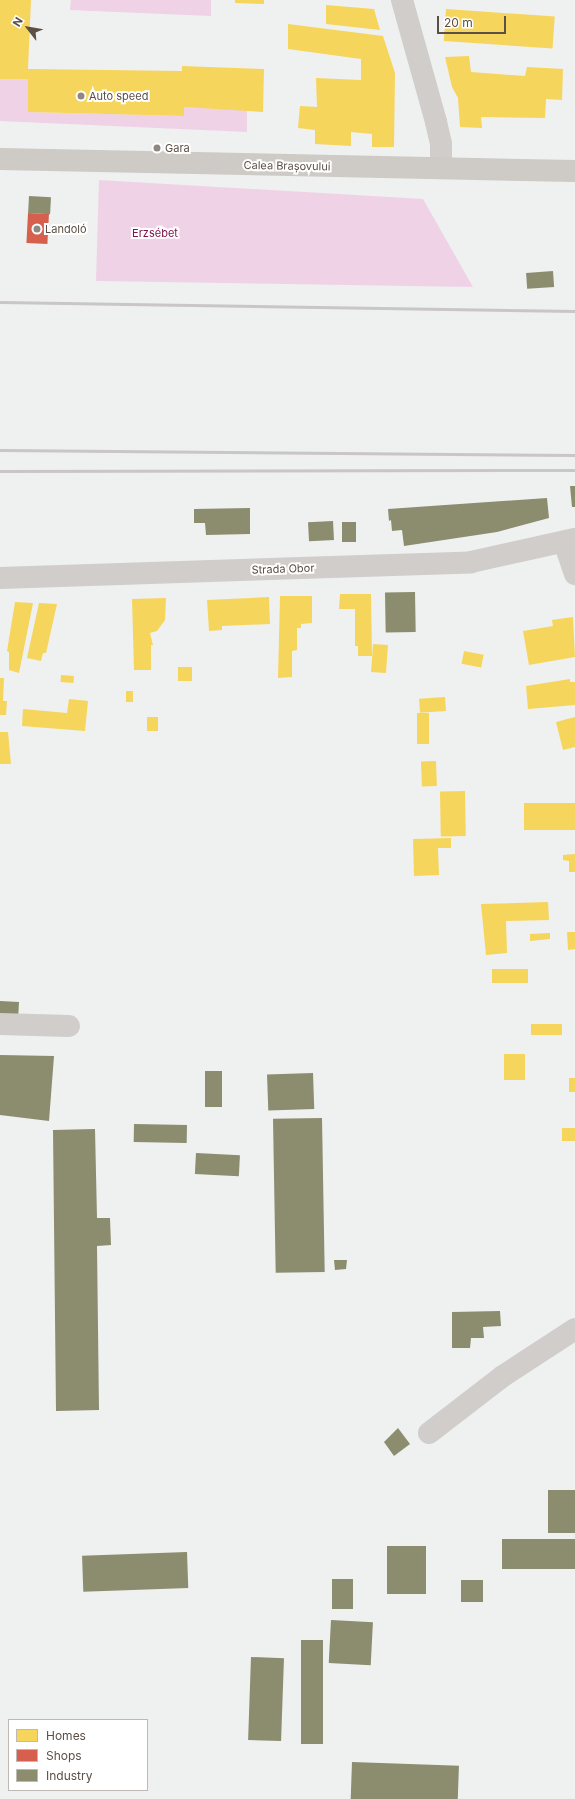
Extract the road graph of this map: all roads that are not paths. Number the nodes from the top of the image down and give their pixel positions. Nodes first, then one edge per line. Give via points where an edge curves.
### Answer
1 (402, 0) edge
2 (0, 159) edge
3 (441, 168) junction
4 (575, 171) edge
5 (569, 541) edge
6 (575, 574) edge
7 (0, 578) edge
8 (0, 1024) edge
9 (69, 1026) dead end
10 (575, 1329) edge
11 (429, 1433) dead end

1 - 3 street via 436,122 441,144
2 - 3 main road, Calea Brașovului
3 - 4 main road, Calea Brașovului
5 - 6 street
5 - 7 street, Strada Obor via 470,562
8 - 9 street
10 - 11 street via 503,1376

